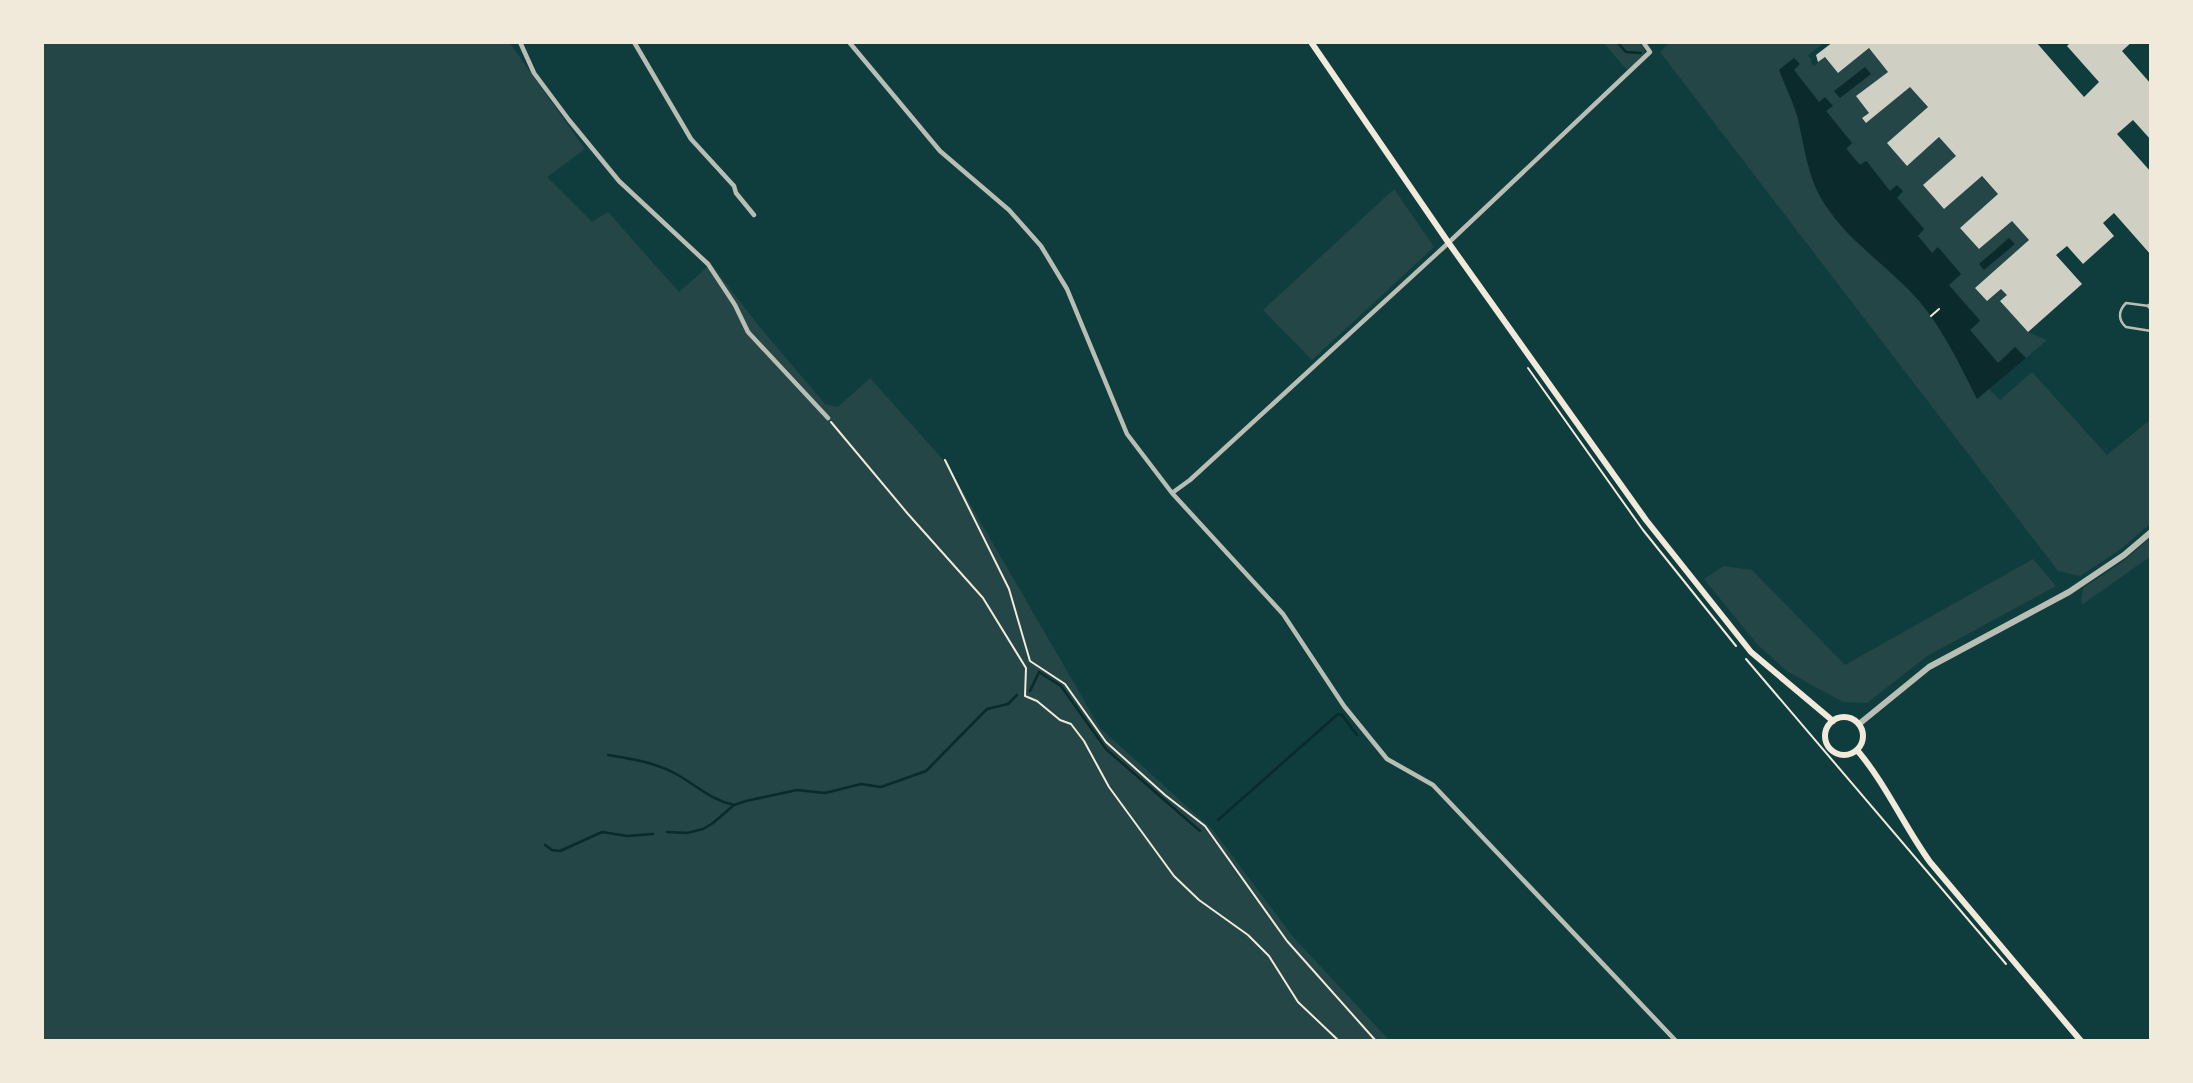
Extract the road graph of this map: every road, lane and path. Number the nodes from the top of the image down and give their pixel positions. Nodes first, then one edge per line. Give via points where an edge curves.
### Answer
1 (520, 42) edge
2 (634, 42) edge
3 (849, 42) edge
4 (1311, 42) edge
5 (1643, 42) edge
6 (754, 215) dead end
7 (1448, 242) junction
8 (2150, 307) edge
9 (1939, 309) dead end
10 (1931, 316) dead end
11 (2151, 331) edge
12 (828, 418) joint
13 (945, 460) dead end
14 (1172, 492) junction
15 (2151, 532) edge
16 (1833, 721) junction
17 (1859, 724) junction
18 (1857, 750) junction
19 (1845, 777) dead end
20 (2012, 972) dead end
21 (1339, 1041) edge
22 (1376, 1041) edge
23 (1676, 1041) edge
24 (2081, 1041) edge

1 - 12 street via 534,73 611,171 708,264 748,332
2 - 6 street via 691,139
3 - 14 street via 940,151 1009,209 1041,246 1067,289 1127,434
4 - 7 main road
5 - 7 street via 1650,52
7 - 14 street
7 - 16 main road via 1629,498 1715,610 1751,652
8 - 11 lane via 2126,303 2119,318 2126,327
9 - 10 path
12 - 21 path via 983,598 1026,668 1025,696 1071,724 1109,787 1174,876 1255,942 1298,1002
13 - 22 path via 1009,589 1030,661 1065,684 1107,742 1205,826 1287,941
14 - 23 street via 1283,614 1387,759 1433,785
15 - 17 street via 2069,592 1929,667
16 - 17 main road via 1850,718
16 - 18 main road via 1825,738 1830,749 1842,755
17 - 18 main road via 1863,736
18 - 24 main road via 1930,862
19 - 20 path

